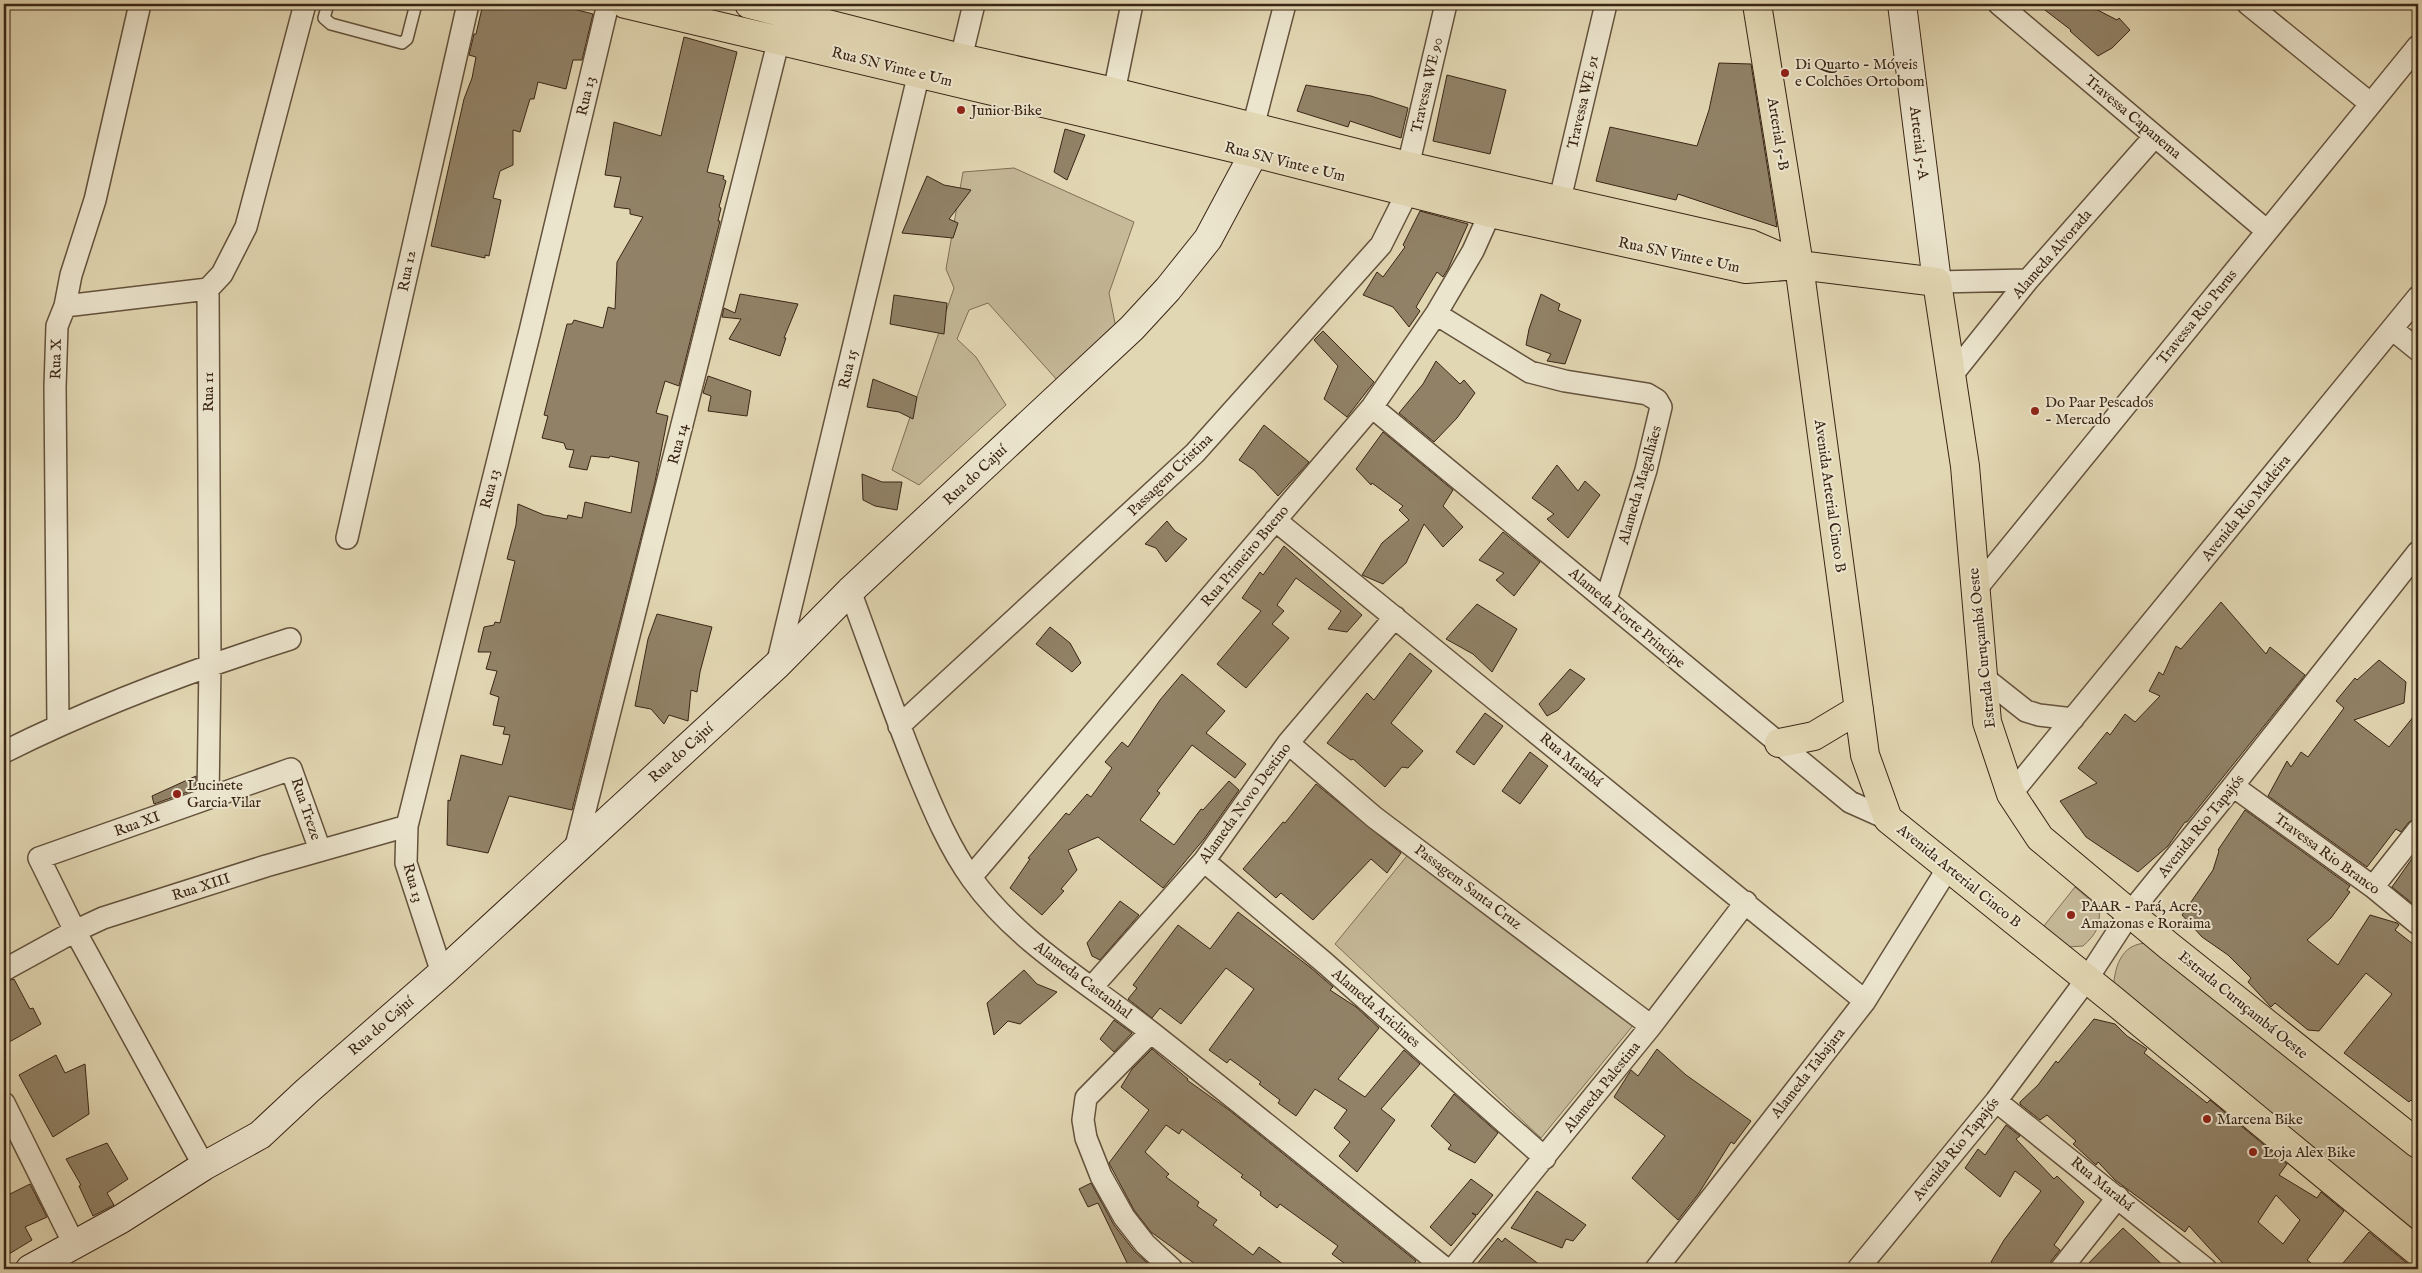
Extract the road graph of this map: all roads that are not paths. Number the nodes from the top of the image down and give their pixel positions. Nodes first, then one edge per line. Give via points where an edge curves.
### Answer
1 (140, 4) edge
2 (305, 4) edge
3 (328, 4) edge
4 (416, 4) edge
5 (468, 4) edge
6 (608, 4) edge
7 (626, 4) edge
8 (749, 4) edge
9 (974, 4) edge
10 (1132, 4) edge
11 (1285, 4) edge
12 (1446, 4) edge
13 (1606, 4) edge
14 (1758, 4) edge
15 (1902, 4) edge
16 (1998, 4) edge
17 (2248, 4) edge
18 (814, 12) edge
19 (780, 39) junction
20 (2418, 46) edge
21 (870, 48) junction
22 (961, 58) junction
23 (919, 73) junction
24 (1114, 92) junction
25 (2371, 104) junction
26 (2155, 136) junction
27 (1254, 140) junction
28 (1408, 166) junction
29 (1463, 178) junction
30 (1406, 193) junction
31 (1560, 199) junction
32 (1456, 205) junction
33 (1490, 214) junction
34 (2267, 231) junction
35 (1798, 265) junction
36 (2028, 280) junction
37 (1936, 282) junction
38 (208, 289) junction
39 (2418, 297) edge
40 (65, 306) junction
41 (1436, 314) junction
42 (2392, 329) junction
43 (2418, 350) edge
44 (1952, 375) junction
45 (1372, 407) junction
46 (1275, 520) junction
47 (347, 538) dead end
48 (2418, 552) edge
49 (1976, 589) junction
50 (850, 591) junction
51 (1606, 600) junction
52 (1395, 617) junction
53 (290, 639) dead end
54 (210, 664) junction
55 (778, 665) junction
56 (1983, 677) junction
57 (1859, 709) junction
58 (2073, 719) junction
59 (58, 725) junction
60 (899, 726) junction
61 (1288, 743) junction
62 (1779, 744) junction
63 (4, 752) edge
64 (291, 769) joint
65 (2233, 786) junction
66 (2011, 794) junction
67 (208, 798) junction
68 (1888, 819) junction
69 (407, 826) junction
70 (2418, 830) edge
71 (320, 850) junction
72 (575, 850) junction
73 (1204, 861) junction
74 (1948, 868) junction
75 (971, 877) junction
76 (2373, 887) junction
77 (1746, 902) junction
78 (2130, 913) junction
79 (2418, 924) edge
80 (75, 931) junction
81 (4, 970) edge
82 (442, 973) junction
83 (2087, 979) junction
84 (1092, 987) junction
85 (1865, 1001) junction
86 (1652, 1026) junction
87 (1151, 1032) junction
88 (1996, 1101) junction
89 (4, 1102) edge
90 (2418, 1144) edge
91 (1545, 1158) junction
92 (204, 1166) junction
93 (2118, 1197) junction
94 (75, 1246) junction
95 (2418, 1252) edge
96 (30, 1269) edge
97 (1172, 1269) edge
98 (1446, 1269) edge
99 (1454, 1269) edge
100 (1656, 1269) edge
101 (1858, 1269) edge
102 (2061, 1269) edge
103 (2206, 1269) edge

1 - 40 street, Rua X via 95,200 71,275
2 - 38 street via 246,227 222,274
3 - 4 lane via 324,18 331,24 402,42 407,39
5 - 47 street, Rua 12
6 - 69 street, Rua 13
7 - 19 main road, Rua SN Vinte e Um
8 - 18 main road, Rua SN Vinte e Um
9 - 22 street
10 - 24 street
11 - 27 street
12 - 28 street, Travessa WE 90
13 - 31 street, Travessa WE 91
14 - 35 main road, Arterial 5-B
15 - 37 street, Arterial 5-A
16 - 26 street, Travessa Capanema
17 - 25 street
18 - 21 main road, Rua SN Vinte e Um
19 - 21 main road, Rua SN Vinte e Um
19 - 72 street, Rua 14
20 - 25 street, Travessa Rio Purus
21 - 22 main road, Rua SN Vinte e Um
21 - 23 main road, Rua SN Vinte e Um
22 - 24 main road, Rua SN Vinte e Um
23 - 27 main road, Rua SN Vinte e Um
23 - 55 street, Rua 15
24 - 27 main road, Rua SN Vinte e Um
25 - 34 street, Travessa Rio Purus
26 - 34 street, Travessa Capanema
26 - 36 street, Alameda Alvorada
27 - 28 main road, Rua SN Vinte e Um
27 - 30 main road, Rua SN Vinte e Um
27 - 50 street, Rua do Cajuí via 1208,239 1168,289 1132,328
28 - 29 main road, Rua SN Vinte e Um
29 - 31 main road, Rua SN Vinte e Um
29 - 32 main road
30 - 32 main road, Rua SN Vinte e Um
30 - 60 street, Passagem Cristina via 1381,245 1195,454
31 - 35 main road, Rua SN Vinte e Um via 1751,244
32 - 33 main road, Rua SN Vinte e Um
33 - 35 main road, Rua SN Vinte e Um via 1746,269
33 - 41 street, Rua Primeiro Bueno via 1473,251
34 - 49 street, Travessa Rio Purus
35 - 37 main road
35 - 57 main road, Avenida Arterial Cinco B
36 - 37 street
36 - 44 street, Alameda Alvorada
37 - 44 main road, Estrada Curuçambá Oeste
38 - 40 street
38 - 54 street, Rua 11
39 - 42 street, Avenida Rio Madeira
40 - 59 street, Rua X via 57,326 56,353
41 - 45 street, Rua Primeiro Bueno
41 - 51 street, Alameda Magalhães via 1530,372 1564,381 1647,394 1661,407 1646,470
42 - 43 street
42 - 58 street, Avenida Rio Madeira
44 - 49 main road, Estrada Curuçambá Oeste via 1965,466
45 - 46 street, Rua Primeiro Bueno
45 - 51 street, Alameda Forte Principe
46 - 52 street, Rua Marabá
46 - 75 street, Rua Primeiro Bueno
48 - 65 street, Avenida Rio Tapajós
49 - 56 main road, Estrada Curuçambá Oeste
50 - 55 street, Rua do Cajuí
50 - 60 street, Alameda Castanhal
51 - 62 street, Alameda Forte Principe
52 - 61 street, Alameda Novo Destino
52 - 77 street, Rua Marabá
53 - 54 street
54 - 59 street
54 - 67 street, Rua 11
55 - 72 street, Rua do Cajuí
56 - 58 street via 2026,711
56 - 66 main road, Estrada Curuçambá Oeste via 1987,722
57 - 62 main road via 1814,736
57 - 68 main road, Avenida Arterial Cinco B via 1865,756
58 - 66 street, Avenida Rio Madeira
59 - 63 street
60 - 75 street, Alameda Castanhal via 952,848
61 - 73 street, Alameda Novo Destino
61 - 86 street, Passagem Santa Cruz via 1374,817
62 - 68 street, Alameda Forte Principe via 1850,802
64 - 67 street, Rua XI
64 - 71 street, Rua Treze
65 - 76 street, Travessa Rio Branco
65 - 78 street, Avenida Rio Tapajós
66 - 78 main road, Estrada Curuçambá Oeste via 2040,838
67 - 80 street, Rua XI via 40,858
68 - 74 main road, Avenida Arterial Cinco B
69 - 71 street, Rua XIII
69 - 82 street, Rua 13 via 406,863
70 - 76 street
71 - 80 street, Rua XIII via 103,918
72 - 82 street, Rua do Cajuí
73 - 84 street, Alameda Novo Destino
73 - 91 street, Alameda Ariclines via 1333,970
74 - 83 main road, Avenida Arterial Cinco B
74 - 85 street, Alameda Tabajara
75 - 84 street, Alameda Castanhal via 1004,918
76 - 79 street, Travessa Rio Branco
77 - 85 street, Rua Marabá
77 - 86 street, Alameda Palestina
78 - 83 street, Avenida Rio Tapajós
78 - 90 main road, Estrada Curuçambá Oeste
80 - 81 street, Rua XIII
80 - 92 street
82 - 92 street, Rua do Cajuí via 260,1135
83 - 88 street, Avenida Rio Tapajós
83 - 95 main road, Avenida Arterial Cinco B
84 - 87 street, Alameda Castanhal
85 - 100 street, Alameda Tabajara
86 - 91 street, Alameda Palestina
87 - 97 street via 1086,1098 1083,1120 1086,1138 1101,1176 1124,1217 1145,1244
87 - 98 street, Alameda Castanhal
88 - 93 street, Rua Marabá
88 - 101 street, Avenida Rio Tapajós
89 - 94 street
91 - 99 street, Alameda Palestina
92 - 94 street, Rua do Cajuí
93 - 102 street
93 - 103 street, Rua Marabá
94 - 96 street, Rua do Cajuí

